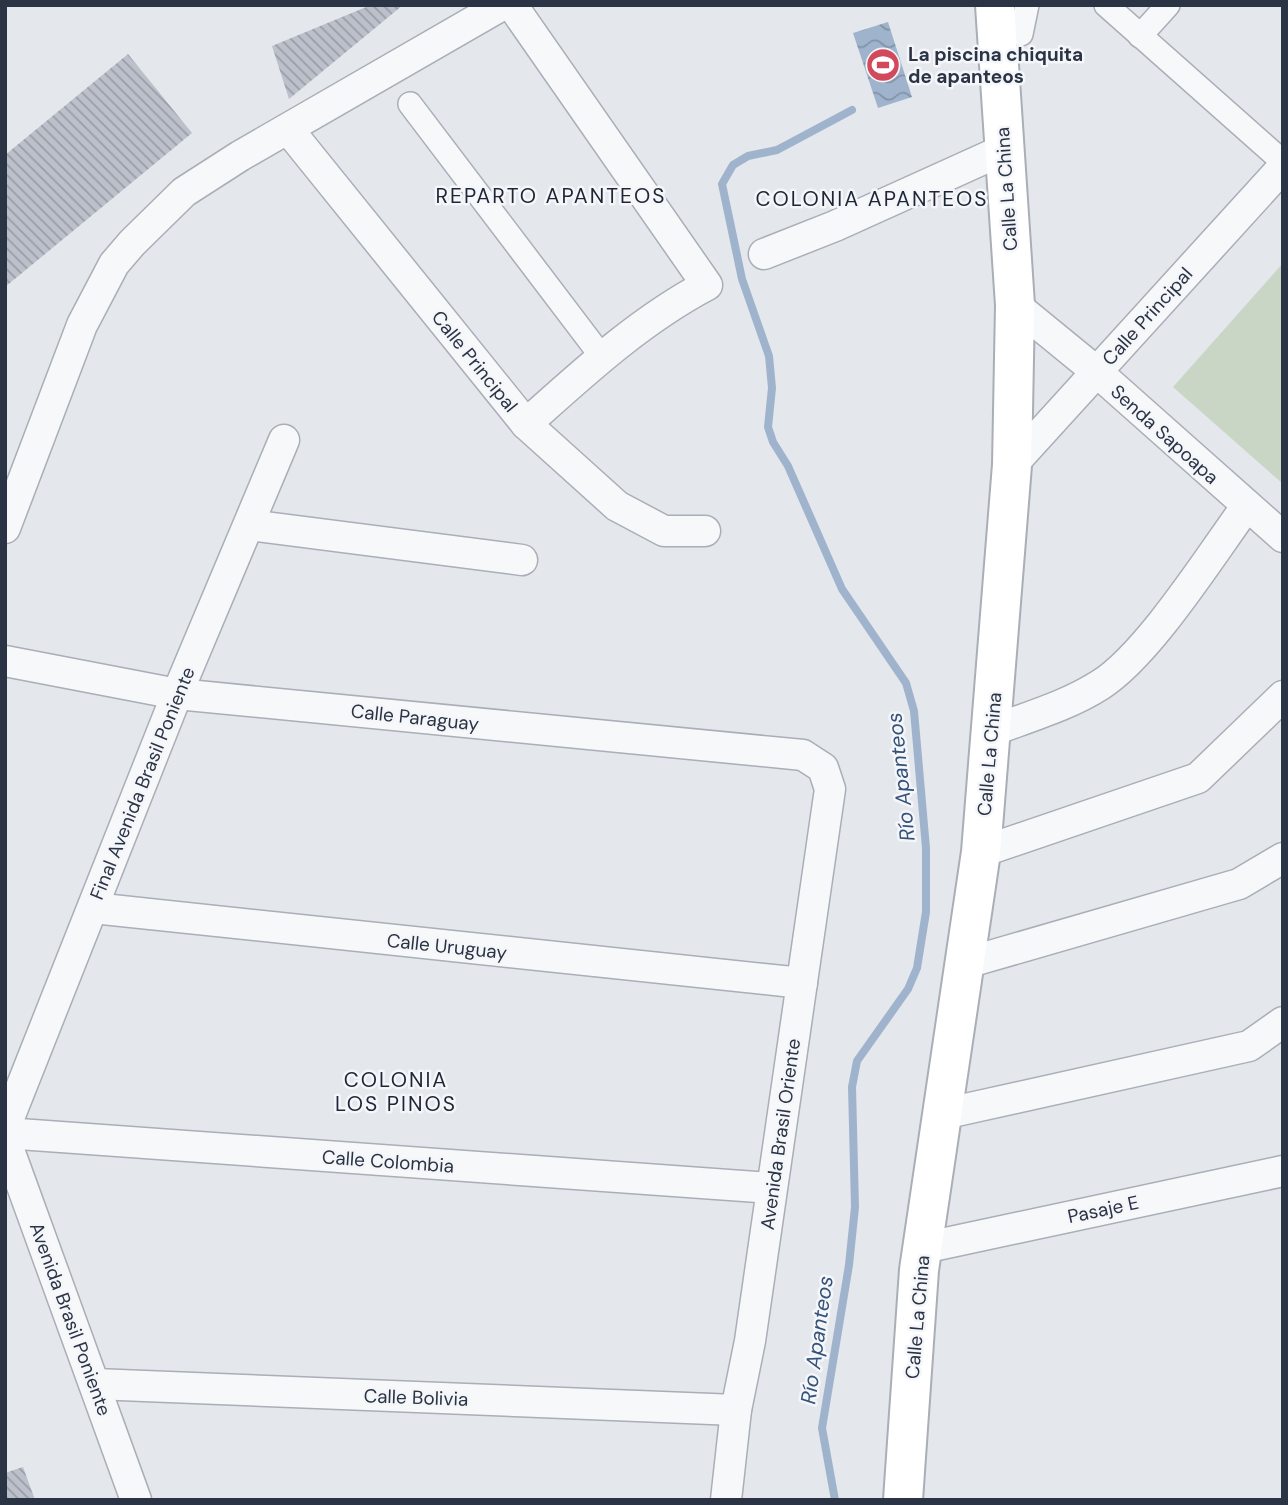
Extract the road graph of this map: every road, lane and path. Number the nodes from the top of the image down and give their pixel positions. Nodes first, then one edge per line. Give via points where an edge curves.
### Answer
1 (502, 5) edge
2 (512, 5) edge
3 (995, 5) edge
4 (1027, 5) edge
5 (1106, 5) edge
6 (1168, 5) edge
7 (1021, 34) dead end
8 (1140, 36) junction
9 (410, 104) dead end
10 (288, 129) junction
11 (1003, 150) junction
12 (1283, 165) edge
13 (764, 254) dead end
14 (1015, 305) junction
15 (601, 357) junction
16 (1097, 372) junction
17 (526, 424) junction
18 (284, 440) dead end
19 (1012, 465) junction
20 (1246, 507) junction
21 (249, 525) junction
22 (5, 528) edge
23 (705, 531) dead end
24 (1283, 537) edge
25 (522, 560) dead end
26 (5, 661) edge
27 (177, 694) junction
28 (1283, 696) edge
29 (992, 731) junction
30 (824, 768) joint
31 (981, 852) junction
32 (1283, 858) edge
33 (93, 908) junction
34 (966, 963) junction
35 (802, 983) junction
36 (1283, 1022) edge
37 (943, 1114) junction
38 (5, 1128) edge
39 (5, 1133) edge
40 (5, 1139) edge
41 (1283, 1171) edge
42 (771, 1188) junction
43 (923, 1248) junction
44 (95, 1384) junction
45 (736, 1410) junction
46 (136, 1500) edge
47 (726, 1500) edge
48 (903, 1500) edge

1 - 10 street
2 - 15 street via 707,285 676,301
3 - 11 main road, Calle La China
4 - 7 street
5 - 8 street
6 - 8 street
8 - 12 street
9 - 15 street
10 - 17 street, Calle Principal
10 - 22 street via 184,192 114,264 82,325
11 - 13 street
11 - 14 main road, Calle La China
12 - 16 street, Calle Principal
14 - 16 street, Senda Sapoapa
14 - 19 main road, Calle La China
15 - 17 street
16 - 19 street, Calle Principal
16 - 20 street, Senda Sapoapa
17 - 23 street, Calle Principal via 617,506 664,531
18 - 21 street, Final Avenida Brasil Poniente
19 - 29 main road, Calle La China
20 - 24 street, Senda Sapoapa
20 - 29 street via 1138,650 1102,684
21 - 25 street
21 - 27 street, Final Avenida Brasil Poniente
26 - 27 street, Calle Paraguay
27 - 30 street, Calle Paraguay via 803,755
27 - 33 street, Final Avenida Brasil Poniente
28 - 31 street via 1198,778
29 - 31 main road, Calle La China
30 - 35 street, Avenida Brasil Oriente via 830,789
31 - 34 main road, Calle La China
32 - 34 street via 1239,884
33 - 35 street, Calle Uruguay
33 - 38 street, Final Avenida Brasil Poniente
34 - 37 main road, Calle La China
35 - 42 street, Avenida Brasil Oriente
36 - 37 street via 1249,1046
37 - 43 main road, Calle La China
39 - 42 street, Calle Colombia
40 - 44 street, Avenida Brasil Poniente
41 - 43 street, Pasaje E
42 - 45 street, Avenida Brasil Oriente
43 - 48 main road, Calle La China
44 - 45 street, Calle Bolivia
44 - 46 street, Avenida Brasil Poniente
45 - 47 street, Avenida Brasil Oriente

